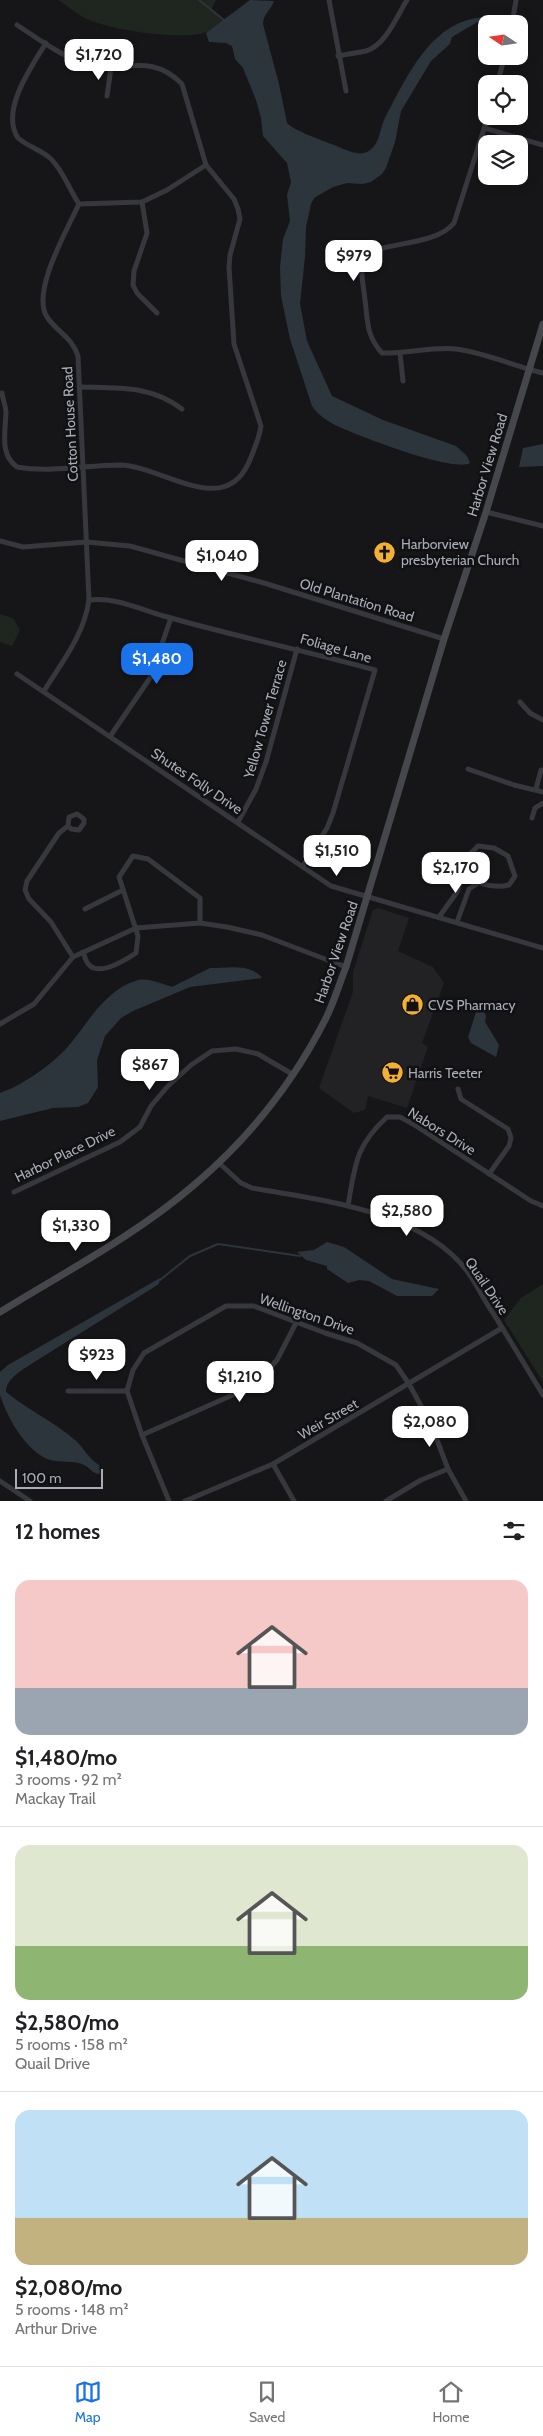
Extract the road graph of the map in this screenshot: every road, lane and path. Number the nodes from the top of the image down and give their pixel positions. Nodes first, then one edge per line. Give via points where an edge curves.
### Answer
1 (329, 0) edge
2 (408, 0) edge
3 (516, 0) edge
4 (514, 15) edge
5 (17, 25) dead end
6 (46, 43) junction
7 (338, 56) junction
8 (111, 68) junction
9 (346, 91) dead end
10 (107, 96) dead end
11 (485, 125) edge
12 (484, 128) junction
13 (543, 145) edge
14 (206, 165) junction
15 (142, 202) junction
16 (79, 204) junction
17 (157, 313) dead end
18 (543, 324) edge
19 (400, 353) junction
20 (529, 370) junction
21 (543, 373) edge
22 (403, 381) dead end
23 (80, 387) junction
24 (2, 393) dead end
25 (182, 409) dead end
26 (84, 468) junction
27 (486, 512) junction
28 (543, 526) edge
29 (0, 541) edge
30 (86, 542) junction
31 (89, 600) junction
32 (171, 618) junction
33 (444, 639) junction
34 (298, 649) junction
35 (18, 674) dead end
36 (44, 691) junction
37 (520, 702) dead end
38 (543, 720) edge
39 (111, 736) junction
40 (468, 769) dead end
41 (541, 770) dead end
42 (536, 789) junction
43 (543, 792) edge
44 (543, 803) edge
45 (532, 818) dead end
46 (238, 822) junction
47 (68, 826) dead end
48 (303, 866) junction
49 (464, 874) junction
50 (478, 883) junction
51 (123, 890) junction
52 (368, 896) junction
53 (86, 909) dead end
54 (440, 917) junction
55 (458, 922) junction
56 (200, 923) junction
57 (136, 928) junction
58 (543, 948) edge
59 (82, 952) junction
60 (73, 957) junction
61 (346, 966) junction
62 (0, 1024) edge
63 (292, 1074) junction
64 (458, 1089) dead end
65 (219, 1162) junction
66 (489, 1174) junction
67 (14, 1192) dead end
68 (348, 1206) junction
69 (543, 1206) edge
70 (0, 1312) edge
71 (296, 1323) junction
72 (502, 1328) junction
73 (409, 1384) junction
74 (68, 1391) dead end
75 (126, 1391) junction
76 (543, 1395) edge
77 (142, 1435) junction
78 (273, 1464) junction
79 (448, 1469) junction
80 (0, 1481) edge
81 (30, 1501) edge
82 (169, 1501) edge
83 (185, 1501) edge
84 (294, 1501) edge
85 (386, 1501) edge
86 (466, 1501) edge

1 - 7 street
2 - 7 street via 376,45
3 - 4 street
5 - 6 street
6 - 8 street via 81,62
6 - 16 street via 9,101 8,121 18,138 50,158
7 - 9 street
8 - 10 street
8 - 14 street via 153,66 174,76 182,84
11 - 12 street
12 - 13 street
12 - 19 street via 454,224 449,230 430,239 373,250 364,258 362,269 369,336 382,352
14 - 15 street
14 - 26 street via 234,199 240,219 229,267 234,344 261,426 260,435 243,475 236,482 216,490 121,465
15 - 16 street
15 - 17 street via 147,233 133,285
16 - 23 street, Cotton House Road via 44,283 42,302 48,318 75,348
18 - 20 main road, Harbor View Road
19 - 20 street via 454,349 484,354
19 - 22 street
20 - 21 street
20 - 27 main road, Harbor View Road
23 - 25 street via 136,388 169,399
23 - 26 street, Cotton House Road
24 - 26 street via 6,412 2,448 9,463 28,469
26 - 30 street, Cotton House Road
27 - 28 street
27 - 33 main road, Harbor View Road
29 - 30 street, Old Plantation Road via 23,547
30 - 31 street, Cotton House Road
30 - 33 street, Old Plantation Road via 130,546 264,583
31 - 32 street, Foliage Lane via 111,600
31 - 36 street, Cotton House Road via 87,616 78,637
32 - 34 street, Foliage Lane
32 - 39 street via 150,678
33 - 52 main road, Harbor View Road
34 - 46 street, Yellow Tower Terrace via 266,762
34 - 48 street, Foliage Lane via 375,670 334,812
35 - 36 street, Shutes Folly Drive
36 - 39 street, Shutes Folly Drive
37 - 38 street
39 - 46 street, Shutes Folly Drive
40 - 42 street
41 - 42 street
42 - 43 street
44 - 45 street via 535,808
46 - 48 street, Shutes Folly Drive
47 - 60 street via 59,833 27,882 26,890 29,899 51,922
48 - 52 street, Shutes Folly Drive via 331,886
49 - 50 street
49 - 50 street via 470,854 478,846 494,848 508,856 515,876 509,885 492,887
49 - 54 street via 457,892
50 - 55 street via 469,889
51 - 53 street
51 - 56 street via 119,877 133,856 142,856 200,898
51 - 57 street
52 - 54 street, Shutes Folly Drive
52 - 61 main road, Harbor View Road
54 - 55 street, Shutes Folly Drive
55 - 58 street, Shutes Folly Drive
56 - 57 street
56 - 61 street via 262,935
57 - 59 street
57 - 59 street via 136,953 128,959 95,968 88,964
59 - 60 street
60 - 62 street via 34,1004
61 - 63 main road, Harbor View Road via 326,1019
63 - 65 main road, Harbor View Road via 272,1104
63 - 67 street, Harbor Place Drive via 258,1054 236,1049 212,1050 168,1086 151,1106 140,1127 120,1142
64 - 66 street via 461,1099 508,1129 509,1146
65 - 68 street, Quail Drive via 241,1183 252,1188
65 - 70 main road, Harbor View Road via 193,1186 127,1234
66 - 68 street, Nabors Drive via 413,1124 400,1117 387,1117 376,1126 358,1153
66 - 69 street, Nabors Drive via 531,1202
68 - 72 street, Quail Drive via 415,1230 447,1251 467,1271
71 - 73 street, Wellington Drive via 378,1353 396,1365
71 - 75 street, Wellington Drive via 254,1306 226,1306 144,1353 133,1370
71 - 77 street via 277,1360 262,1377 244,1390
72 - 73 street, Weir Street
72 - 76 street, Quail Drive
73 - 78 street, Weir Street
73 - 79 street, Wellington Drive via 431,1424
74 - 75 street
75 - 77 street
77 - 82 street
78 - 83 street, Weir Street
78 - 84 street
79 - 85 street via 421,1480
79 - 86 street, Wellington Drive
80 - 81 street

